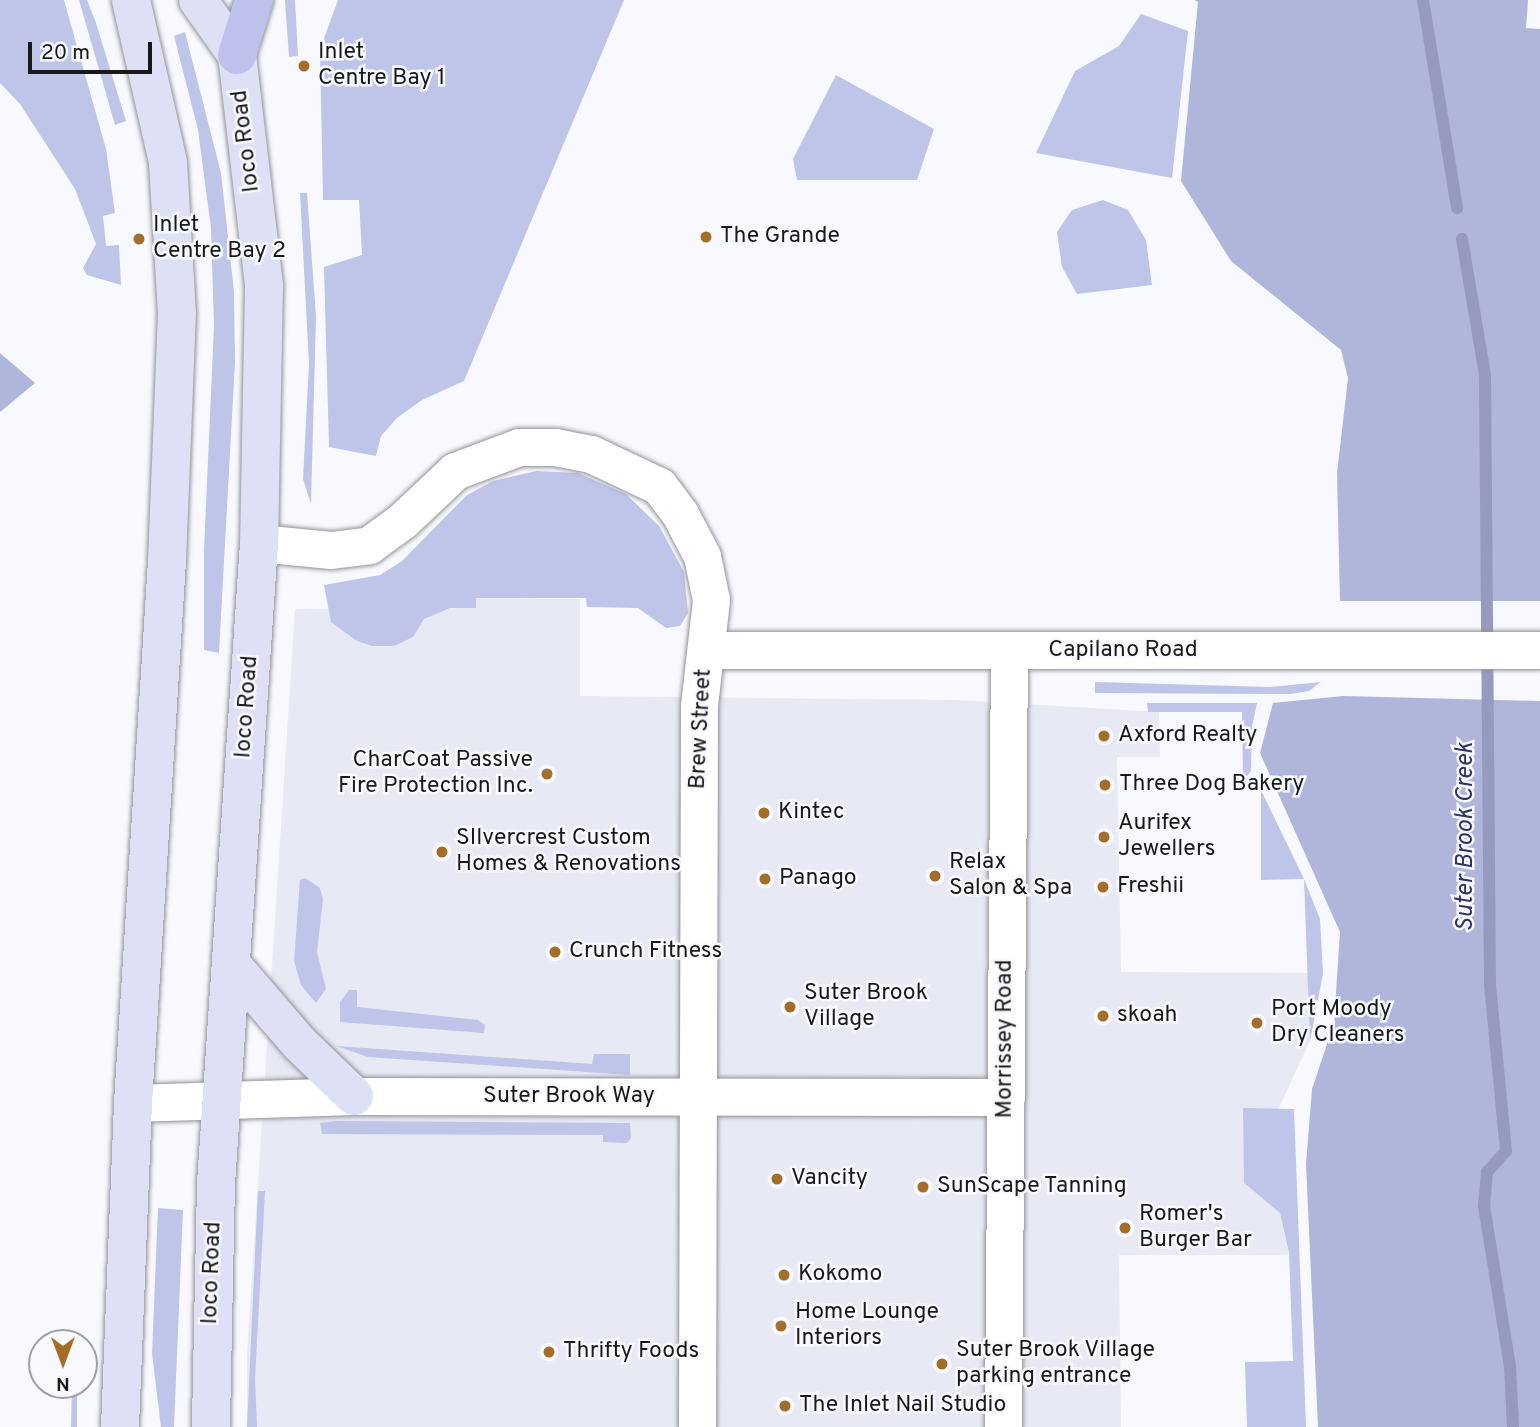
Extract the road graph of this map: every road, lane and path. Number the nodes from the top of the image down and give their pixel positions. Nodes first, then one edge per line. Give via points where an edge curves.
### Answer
1 (131, 0) edge
2 (198, 0) edge
3 (254, 0) edge
4 (237, 55) junction
5 (259, 543) junction
6 (706, 650) junction
7 (1009, 650) junction
8 (1540, 650) edge
9 (232, 965) junction
10 (354, 1096) junction
11 (1006, 1097) junction
12 (698, 1098) junction
13 (220, 1101) junction
14 (133, 1104) junction
15 (120, 1427) edge
16 (211, 1427) edge
17 (696, 1427) edge
18 (1003, 1427) edge

1 - 14 main road via 169,162 177,314 167,561
2 - 4 main road, Ioco Road
3 - 4 main road
4 - 5 main road, Ioco Road via 264,286
5 - 6 street, Brew Street via 331,550 369,545 402,521 454,471 485,458 519,447 591,454 659,486 680,514 702,556 711,600
5 - 9 main road, Ioco Road
6 - 7 street, Capilano Road
6 - 12 street, Brew Street via 699,706
7 - 8 street, Capilano Road
7 - 11 street, Morrissey Road
9 - 10 main road via 300,1044
9 - 13 main road, Ioco Road
10 - 12 street, Suter Brook Way
10 - 13 street, Suter Brook Way
11 - 12 street, Suter Brook Way
11 - 18 street, Morrissey Road
12 - 17 street, Brew Street
13 - 14 street, Suter Brook Way
13 - 16 main road, Ioco Road
14 - 15 main road

